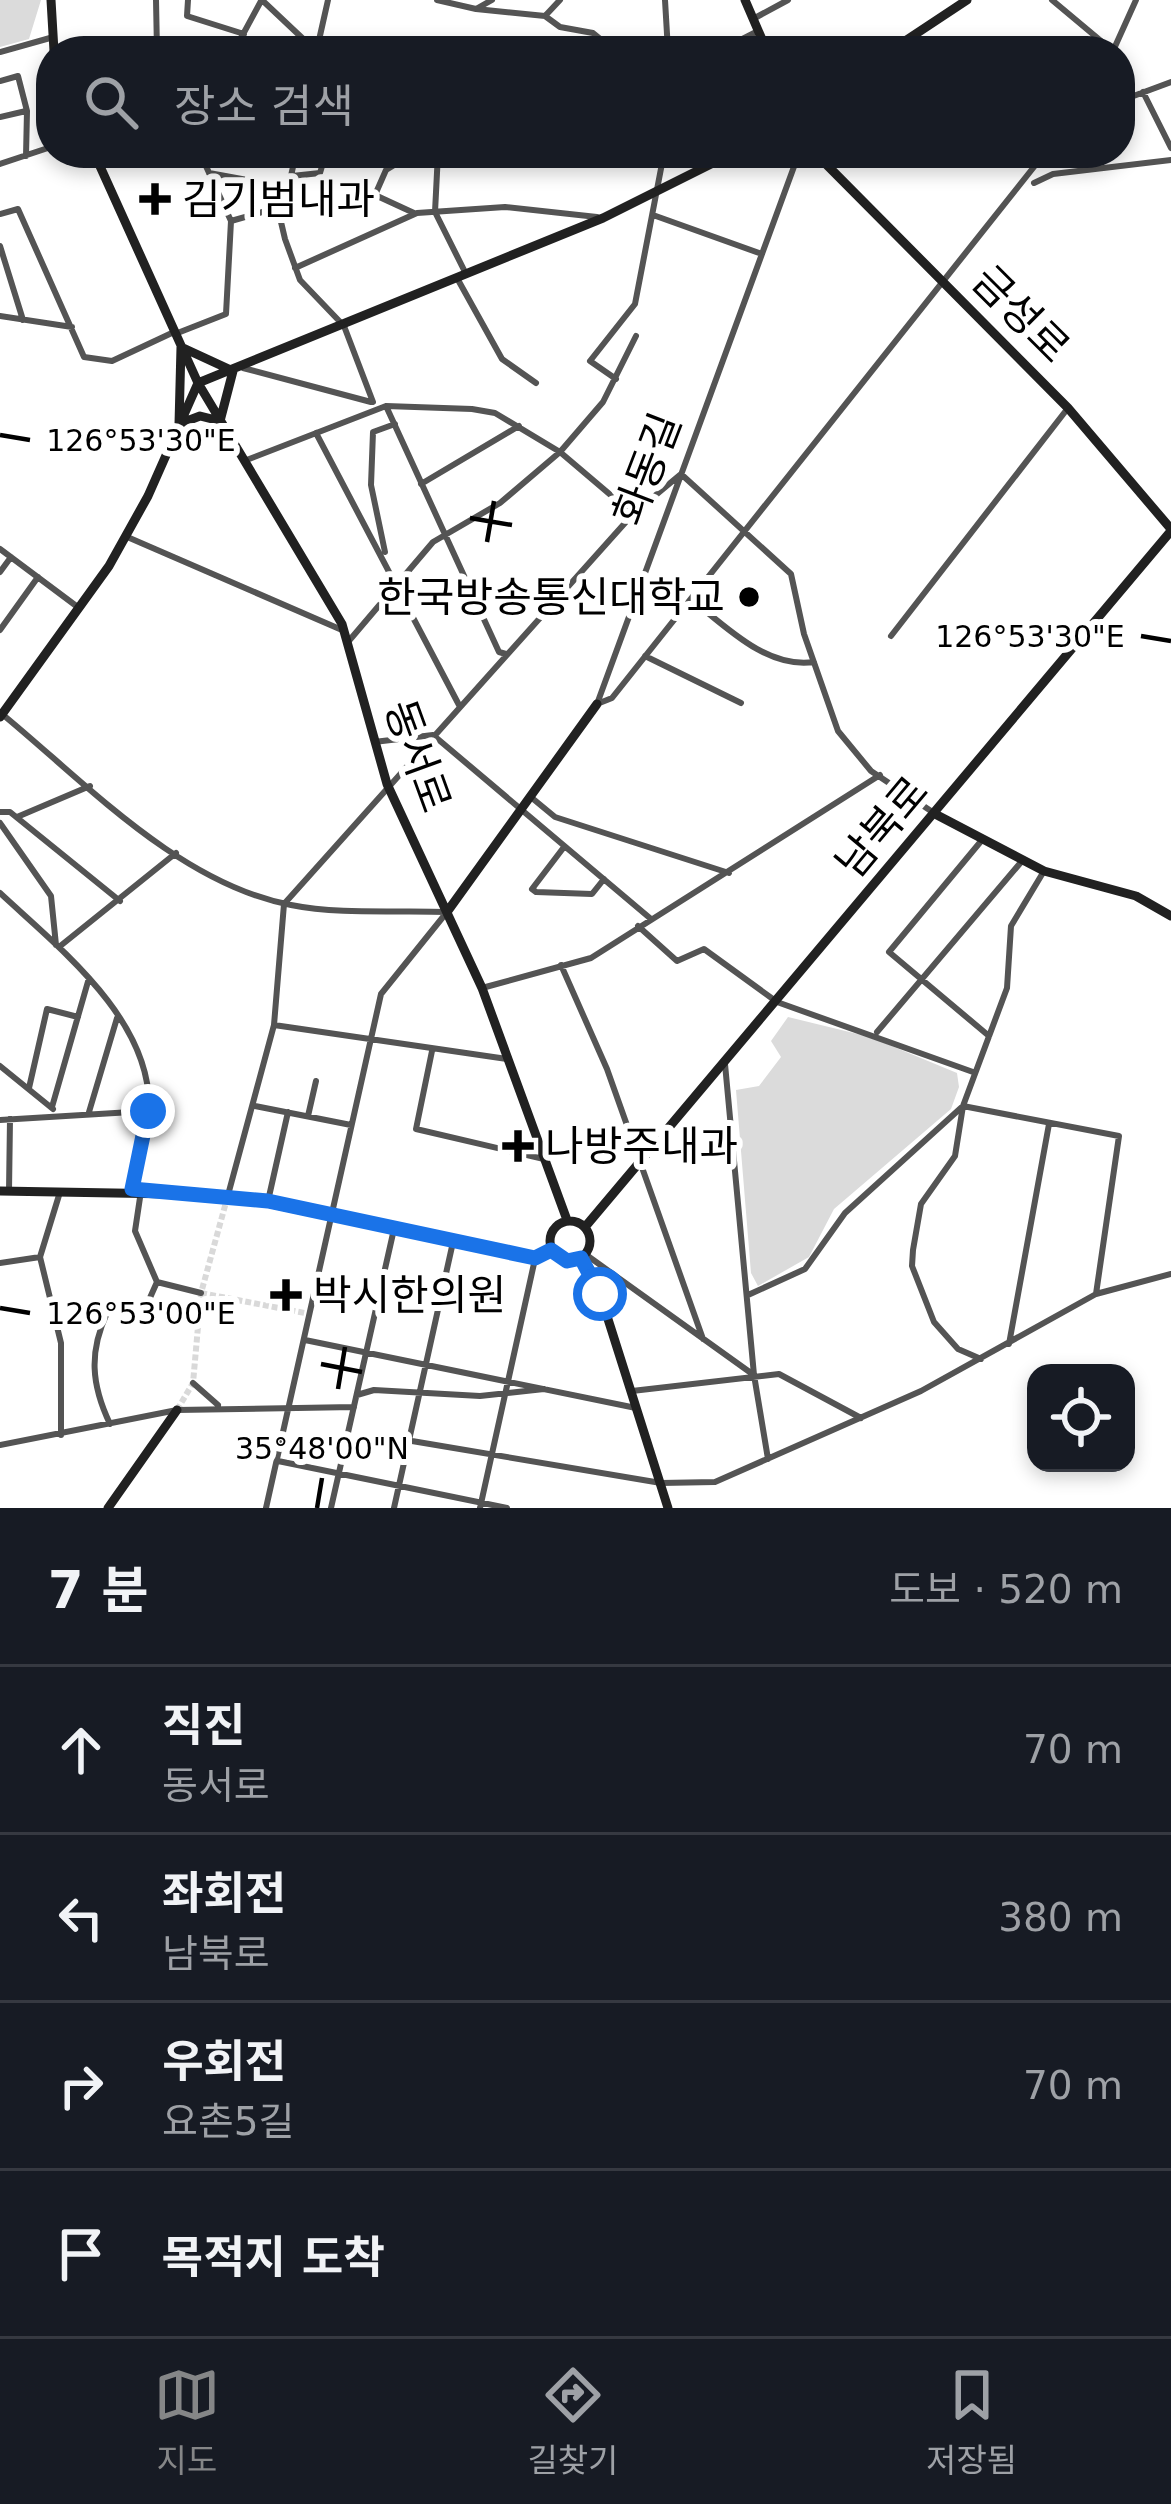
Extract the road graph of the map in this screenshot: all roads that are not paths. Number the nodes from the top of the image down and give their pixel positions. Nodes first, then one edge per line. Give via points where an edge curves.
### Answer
1 (51, 0) edge
2 (156, 0) edge
3 (188, 0) edge
4 (262, 0) edge
5 (328, 0) edge
6 (491, 0) edge
7 (560, 0) edge
8 (665, 0) edge
9 (788, 0) edge
10 (968, 0) edge
11 (1052, 0) edge
12 (1136, 0) edge
13 (442, 1) edge
14 (750, 7) edge
15 (476, 9) junction
16 (545, 16) junction
17 (758, 31) junction
18 (244, 34) joint
19 (50, 36) edge
20 (157, 36) edge
21 (300, 36) edge
22 (320, 36) edge
23 (599, 36) edge
24 (667, 36) edge
25 (748, 36) edge
26 (760, 36) edge
27 (913, 36) edge
28 (1095, 36) edge
29 (1120, 36) edge
30 (36, 42) edge
31 (0, 52) edge
32 (0, 80) edge
33 (1171, 82) edge
34 (1143, 92) junction
35 (1135, 95) edge
36 (27, 111) junction
37 (0, 117) edge
38 (1171, 148) edge
39 (36, 152) edge
40 (26, 155) junction
41 (1171, 160) edge
42 (0, 164) edge
43 (1135, 164) edge
44 (101, 168) edge
45 (207, 168) edge
46 (293, 168) edge
47 (321, 168) edge
48 (389, 168) edge
49 (437, 168) edge
50 (661, 168) edge
51 (704, 168) edge
52 (794, 168) edge
53 (830, 168) edge
54 (1033, 168) edge
55 (1104, 168) edge
56 (209, 173) junction
57 (292, 176) junction
58 (1034, 182) dead end
59 (656, 193) junction
60 (284, 206) junction
61 (435, 212) junction
62 (417, 213) junction
63 (0, 214) edge
64 (653, 215) junction
65 (604, 218) junction
66 (231, 221) junction
67 (0, 246) edge
68 (762, 254) junction
69 (4, 266) edge
70 (295, 268) junction
71 (462, 277) junction
72 (943, 283) junction
73 (0, 316) edge
74 (23, 320) junction
75 (344, 326) junction
76 (72, 327) junction
77 (174, 333) junction
78 (636, 336) dead end
79 (181, 347) junction
80 (238, 370) junction
81 (616, 379) junction
82 (198, 383) junction
83 (536, 383) dead end
84 (373, 402) junction
85 (386, 406) junction
86 (1068, 408) junction
87 (220, 421) junction
88 (179, 424) junction
89 (395, 424) junction
90 (519, 426) junction
91 (316, 433) junction
92 (560, 452) junction
93 (244, 461) junction
94 (682, 474) junction
95 (421, 484) junction
96 (633, 514) junction
97 (743, 528) junction
98 (1171, 530) edge
99 (443, 534) junction
100 (125, 536) junction
101 (0, 549) edge
102 (11, 557) junction
103 (387, 562) junction
104 (0, 572) edge
105 (38, 577) junction
106 (399, 587) junction
107 (691, 599) junction
108 (80, 608) junction
109 (0, 630) edge
110 (891, 636) dead end
111 (346, 637) junction
112 (506, 654) junction
113 (645, 656) junction
114 (814, 662) junction
115 (741, 703) dead end
116 (597, 704) junction
117 (459, 705) junction
118 (1, 714) edge
119 (433, 735) junction
120 (373, 742) junction
121 (880, 775) junction
122 (387, 784) junction
123 (90, 786) junction
124 (532, 798) junction
125 (0, 812) edge
126 (521, 814) junction
127 (937, 814) junction
128 (17, 817) junction
129 (0, 823) edge
130 (982, 840) junction
131 (564, 847) junction
132 (176, 853) junction
133 (1022, 861) junction
134 (1044, 871) junction
135 (729, 873) junction
136 (604, 879) junction
137 (0, 893) edge
138 (120, 901) junction
139 (284, 904) junction
140 (447, 912) junction
141 (1171, 916) edge
142 (651, 919) junction
143 (638, 926) junction
144 (58, 946) junction
145 (561, 965) junction
146 (88, 978) junction
147 (922, 980) junction
148 (482, 988) junction
149 (777, 1002) junction
150 (78, 1017) junction
151 (117, 1018) junction
152 (274, 1025) junction
153 (875, 1034) junction
154 (989, 1036) junction
155 (370, 1038) junction
156 (433, 1049) junction
157 (507, 1059) junction
158 (725, 1062) junction
159 (0, 1066) edge
160 (974, 1072) junction
161 (14, 1078) junction
162 (0, 1079) edge
163 (316, 1081) dead end
164 (29, 1088) junction
165 (255, 1106) junction
166 (962, 1106) junction
167 (52, 1107) junction
168 (148, 1111) junction
169 (288, 1112) junction
170 (89, 1114) junction
171 (59, 1115) junction
172 (308, 1116) junction
173 (5, 1120) edge
174 (1049, 1123) junction
175 (351, 1125) junction
176 (544, 1159) junction
177 (641, 1163) junction
178 (136, 1189) junction
179 (60, 1190) junction
180 (5, 1191) edge
181 (228, 1195) junction
182 (268, 1201) junction
183 (333, 1216) junction
184 (567, 1220) junction
185 (585, 1227) junction
186 (394, 1229) junction
187 (453, 1241) junction
188 (551, 1250) junction
189 (583, 1256) junction
190 (40, 1257) junction
191 (535, 1258) junction
192 (0, 1263) edge
193 (1171, 1274) edge
194 (157, 1282) junction
195 (201, 1293) tunnel mouth
196 (1096, 1294) junction
197 (748, 1295) junction
198 (703, 1339) junction
199 (305, 1340) junction
200 (1009, 1344) junction
201 (366, 1352) junction
202 (982, 1360) junction
203 (428, 1364) junction
204 (754, 1375) junction
205 (508, 1379) junction
206 (194, 1384) dead end
207 (549, 1388) junction
208 (632, 1391) junction
209 (422, 1392) junction
210 (357, 1394) junction
211 (505, 1395) junction
212 (221, 1407) junction
213 (355, 1407) junction
214 (637, 1408) junction
215 (289, 1409) junction
216 (177, 1410) junction
217 (861, 1418) junction
218 (110, 1424) junction
219 (61, 1435) junction
220 (412, 1441) junction
221 (0, 1444) edge
222 (492, 1456) junction
223 (768, 1460) junction
224 (278, 1461) junction
225 (339, 1474) junction
226 (661, 1483) junction
227 (400, 1485) junction
228 (481, 1505) edge
229 (108, 1508) edge
230 (266, 1508) edge
231 (331, 1508) edge
232 (394, 1508) edge
233 (507, 1508) edge
234 (668, 1508) edge

1 - 19 main road
2 - 20 street
3 - 18 street via 187,16
4 - 18 street
4 - 21 street
5 - 22 street
6 - 15 street
7 - 16 street
8 - 24 street
9 - 14 street
10 - 27 main road
11 - 28 street
12 - 29 street
13 - 15 street
14 - 17 main road
15 - 16 street
16 - 23 street
17 - 25 street
17 - 26 main road
30 - 31 street
32 - 36 street via 18,76
33 - 34 street
34 - 35 street
34 - 38 street
36 - 37 street
36 - 40 street
39 - 40 street
40 - 42 street
41 - 43 street
44 - 77 main road, 동서로
45 - 56 street
46 - 57 street
47 - 57 street
48 - 62 street via 375,195
49 - 61 street
50 - 59 street
51 - 59 main road
52 - 68 street, 화동길
53 - 72 main road, 금성로
54 - 72 street
55 - 58 street
56 - 60 street via 258,182
56 - 66 street
57 - 60 street
59 - 64 street
59 - 65 main road
60 - 66 street
60 - 70 street
61 - 62 street
61 - 65 street via 505,207
61 - 71 street
62 - 70 street
63 - 76 street via 18,209
64 - 68 street
64 - 81 street via 635,304 590,361
65 - 71 main road
66 - 77 street via 226,314
67 - 69 street
68 - 94 street, 화동길
69 - 74 street
70 - 75 street
71 - 75 main road
71 - 83 street via 502,359
72 - 86 main road, 금성로
72 - 97 street
73 - 74 street
74 - 76 street
75 - 80 main road
75 - 84 street
76 - 77 street via 84,356 112,361
77 - 79 main road, 동서로
78 - 81 street
79 - 80 main road
79 - 82 main road, 동서로
79 - 88 main road
80 - 82 main road
80 - 84 street
80 - 87 main road
81 - 92 street
82 - 87 main road, 동서로
82 - 88 main road
84 - 85 street
85 - 89 street
85 - 90 street via 472,409
85 - 91 street
86 - 98 main road, 금성로
86 - 110 street
87 - 88 main road via 200,416
87 - 93 main road, 동서로
88 - 100 main road
89 - 95 street
89 - 103 street via 373,432 369,452
90 - 92 street
90 - 95 street
91 - 93 street
91 - 103 street
92 - 96 street
92 - 99 street via 500,503
93 - 111 main road, 동서로
94 - 96 street
94 - 97 street
94 - 116 street, 화동길
95 - 99 street
96 - 112 street
97 - 107 street
97 - 114 street via 791,574
98 - 127 main road, 남북로
99 - 106 street
99 - 112 street
100 - 108 main road
100 - 111 street
101 - 102 street
102 - 104 street
102 - 105 street
103 - 106 street
105 - 108 street
105 - 109 street
106 - 111 street
106 - 117 street
107 - 113 street
107 - 114 street via 745,643 791,666
108 - 118 main road
111 - 120 main road, 동서로
112 - 117 street
113 - 115 street
113 - 116 street via 612,698
114 - 121 street via 838,731
116 - 124 main road, 화동길
117 - 119 street
118 - 123 street
119 - 120 street
119 - 122 street
119 - 126 street
120 - 122 main road, 동서로
121 - 127 street
121 - 135 street
122 - 139 street
122 - 140 main road, 동서로
123 - 128 street
123 - 132 street
124 - 126 main road, 화동길
124 - 135 street via 554,817
125 - 128 street
126 - 131 street
126 - 140 main road, 화동길
127 - 130 main road
127 - 149 main road, 남북로
128 - 138 street
129 - 144 street via 51,896
130 - 133 main road
130 - 147 street via 889,952
131 - 136 street
131 - 136 street via 536,892 592,894
132 - 138 street
132 - 139 street via 230,887
133 - 134 main road
133 - 147 street
134 - 141 main road via 1136,896
134 - 154 street via 1012,926 1007,988
135 - 142 street
136 - 142 street
137 - 144 street
138 - 144 street
139 - 140 street
139 - 152 street
140 - 148 main road, 동서로
140 - 155 street via 381,994
142 - 143 street
143 - 145 street via 590,958
143 - 149 street via 677,962 704,949
144 - 146 street
145 - 148 street
145 - 177 street
146 - 150 street
146 - 151 street
147 - 153 street
147 - 154 street
148 - 157 main road, 동서로
149 - 153 street
149 - 158 main road, 남북로
150 - 164 street via 47,1010
150 - 167 street
151 - 168 street via 142,1061
151 - 170 street
152 - 155 street
152 - 165 street
153 - 160 street
154 - 160 street
155 - 156 street
155 - 175 street
156 - 157 street
156 - 176 street via 416,1129
157 - 176 main road, 동서로
158 - 177 main road, 남북로
158 - 197 street
159 - 161 street
160 - 166 street
161 - 162 street
161 - 164 street
163 - 172 street
164 - 167 street
165 - 169 street
165 - 181 street
166 - 174 street
166 - 197 street via 845,1213 805,1269
166 - 202 street via 955,1156 921,1204 912,1266 944,1339
167 - 171 street
168 - 170 street
168 - 178 street
169 - 172 street
169 - 182 street
170 - 171 street
171 - 173 street
172 - 175 street
173 - 180 street
174 - 196 street via 1120,1136
174 - 200 street
175 - 183 street
176 - 184 main road, 동서로
177 - 185 main road, 남북로
177 - 198 street
178 - 179 main road
178 - 181 main road
178 - 194 street via 135,1231
179 - 180 main road
179 - 190 street
181 - 182 main road
182 - 183 main road
183 - 186 main road
183 - 199 street
184 - 185 main road
184 - 188 main road via 552,1231
185 - 189 main road
186 - 187 main road
186 - 201 street
187 - 191 main road
187 - 203 street
188 - 189 main road via 567,1261
188 - 191 main road
189 - 198 street
189 - 208 main road
190 - 192 street
190 - 219 street via 61,1343
191 - 205 street
193 - 196 street
194 - 195 street
194 - 218 street via 149,1300 107,1312 95,1341 94,1375
196 - 200 street
197 - 204 street
198 - 204 street
199 - 201 street
199 - 215 street
200 - 202 street
201 - 203 street
201 - 210 street
202 - 217 street
203 - 205 street
203 - 209 street
204 - 208 street
204 - 217 street via 779,1374
204 - 223 street
205 - 207 street
205 - 211 street
206 - 212 street
207 - 211 street
207 - 214 street
208 - 214 main road
209 - 210 street
209 - 211 street
209 - 220 street
210 - 213 street
211 - 222 street
212 - 215 street
212 - 216 street
213 - 215 street
213 - 225 street
214 - 226 main road
215 - 224 street
216 - 218 street
216 - 229 main road
217 - 223 street
218 - 219 street
219 - 221 street
220 - 222 street
220 - 227 street
222 - 226 street
222 - 228 street
223 - 226 street via 715,1482
224 - 225 street
224 - 230 street
225 - 227 street
225 - 231 street
226 - 234 main road
227 - 228 street
227 - 232 street
228 - 233 street

